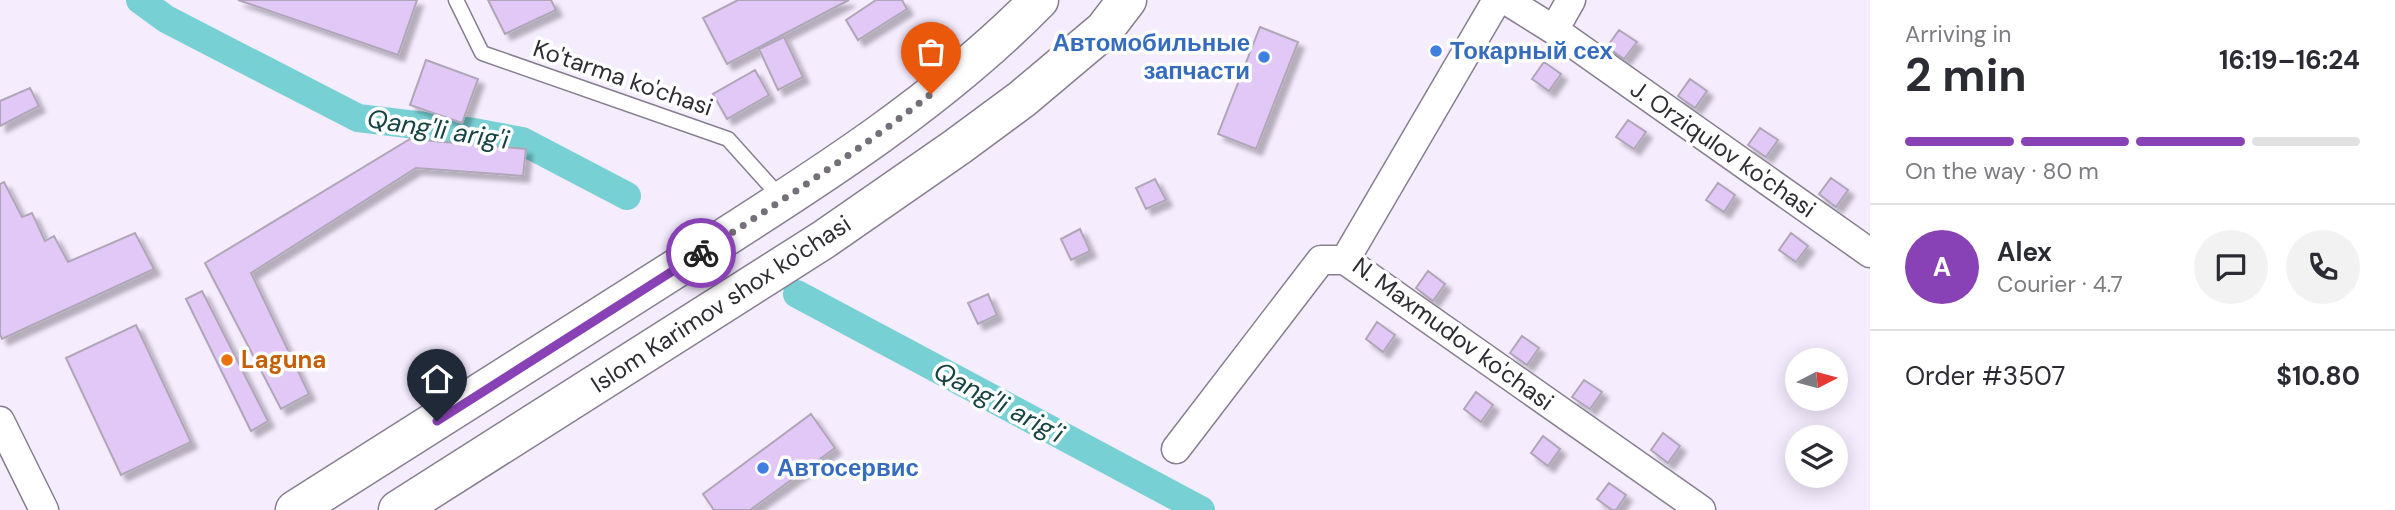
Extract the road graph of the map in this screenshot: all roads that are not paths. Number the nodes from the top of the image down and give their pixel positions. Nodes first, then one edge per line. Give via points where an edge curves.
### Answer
1 (456, 0) edge
2 (1040, 0) edge
3 (1128, 0) edge
4 (1497, 0) edge
5 (1506, 0) edge
6 (1571, 0) edge
7 (1554, 30) junction
8 (783, 200) junction
9 (1870, 253) edge
10 (1345, 260) junction
11 (461, 405) junction
12 (0, 421) edge
13 (1177, 449) dead end
14 (485, 455) junction
15 (44, 510) edge
16 (295, 510) edge
17 (398, 510) edge
18 (1701, 510) edge

1 - 8 lane, Ko'tarma ko'chasi via 482,53 728,139
2 - 8 main road via 1005,36 895,123
3 - 14 main road, Islom Karimov shox ko'chasi via 1104,30 957,147 823,240
4 - 10 street, N. Maxmudov ko'chasi
5 - 7 street, J. Orziqulov ko'chasi
6 - 7 street
7 - 9 street, J. Orziqulov ko'chasi
8 - 11 main road
10 - 13 street via 1321,260
10 - 18 street, N. Maxmudov ko'chasi
11 - 14 main road via 484,401 502,415 503,439
11 - 16 main road
12 - 15 street
14 - 17 main road, Islom Karimov shox ko'chasi

